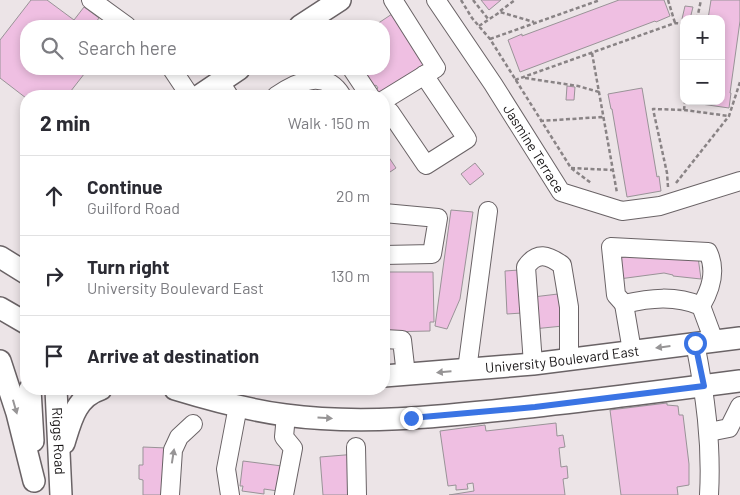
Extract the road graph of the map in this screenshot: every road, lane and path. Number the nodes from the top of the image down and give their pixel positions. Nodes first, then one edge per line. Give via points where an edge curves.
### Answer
1 (91, 0) edge
2 (340, 0) edge
3 (393, 0) edge
4 (436, 0) edge
5 (461, 0) edge
6 (473, 0) edge
7 (515, 0) edge
8 (600, 0) edge
9 (668, 0) edge
10 (701, 0) edge
11 (500, 12) junction
12 (698, 15) edge
13 (119, 20) edge
14 (322, 20) edge
15 (489, 20) junction
16 (535, 23) junction
17 (675, 23) junction
18 (680, 24) edge
19 (479, 26) junction
20 (490, 39) junction
21 (592, 52) junction
22 (176, 75) edge
23 (235, 75) edge
24 (356, 75) edge
25 (424, 75) junction
26 (522, 78) junction
27 (515, 80) junction
28 (740, 82) edge
29 (225, 89) edge
30 (186, 90) edge
31 (284, 90) edge
32 (336, 90) edge
33 (366, 90) edge
34 (599, 92) junction
35 (390, 96) edge
36 (685, 105) edge
37 (684, 110) junction
38 (390, 112) edge
39 (729, 116) junction
40 (604, 117) junction
41 (540, 121) junction
42 (571, 168) junction
43 (612, 170) junction
44 (740, 181) edge
45 (593, 184) dead end
46 (612, 196) dead end
47 (488, 211) dead end
48 (390, 214) edge
49 (390, 254) edge
50 (0, 257) edge
51 (20, 269) edge
52 (624, 304) junction
53 (701, 306) junction
54 (0, 308) edge
55 (20, 320) edge
56 (740, 338) edge
57 (390, 339) edge
58 (704, 342) junction
59 (632, 351) junction
60 (569, 359) junction
61 (0, 361) edge
62 (533, 364) junction
63 (467, 370) junction
64 (406, 375) junction
65 (390, 376) edge
66 (740, 381) edge
67 (704, 386) junction
68 (30, 395) edge
69 (56, 395) edge
70 (89, 395) edge
71 (197, 395) edge
72 (238, 406) junction
73 (740, 406) edge
74 (286, 415) junction
75 (193, 424) dead end
76 (709, 432) junction
77 (356, 447) dead end
78 (60, 455) junction
79 (35, 488) edge
80 (61, 495) edge
81 (170, 495) edge
82 (230, 495) edge
83 (284, 495) edge
84 (357, 495) edge
85 (708, 495) edge

1 - 13 street
2 - 14 main road
3 - 25 street via 436,68
4 - 44 street, Jasmine Terrace via 561,192 622,211 660,206
5 - 19 path
6 - 15 path
7 - 11 path
8 - 16 path
9 - 17 path
10 - 12 path
11 - 15 path
11 - 16 path
15 - 19 path
16 - 20 path
17 - 18 path
17 - 21 path
19 - 20 path
20 - 27 path
21 - 26 path
21 - 34 path
22 - 30 street
23 - 29 main road
24 - 33 street
25 - 35 street
25 - 38 street via 467,139 426,165
26 - 27 path
26 - 34 path
27 - 41 path
28 - 39 path
31 - 32 street via 312,79 326,82
34 - 40 path
36 - 37 path
37 - 39 path
37 - 39 path via 654,108 668,193
40 - 41 path
40 - 43 path
41 - 42 path
42 - 43 path
42 - 45 path
43 - 46 path via 618,197
47 - 63 street
48 - 49 street via 438,218 432,254
50 - 51 main road
52 - 53 street via 674,298
52 - 53 street via 616,295 611,248 708,252 713,262 710,291
52 - 59 street
53 - 58 street
54 - 55 main road
56 - 58 main road, University Boulevard East
57 - 64 street via 402,340
58 -> 59 main road, University Boulevard East
58 - 67 street
59 - 60 main road, University Boulevard East
60 - 62 main road, University Boulevard East
60 - 62 street via 569,307 562,264 540,256 531,259 526,267
61 -> 79 main road via 17,412
62 - 63 main road, University Boulevard East
63 -> 64 main road, University Boulevard East
64 - 65 main road, University Boulevard East
66 - 67 main road
74 -> 67 main road via 363,420 435,417
67 - 76 street
68 - 79 main road, Riggs Road
69 - 78 main road, Riggs Road
70 - 78 main road via 73,413
71 - 72 main road
72 - 74 main road
72 - 82 street via 226,469
73 - 76 street via 729,428
74 - 83 street via 284,437 293,448
81 -> 75 street via 173,450 179,437
76 - 85 street
77 - 84 street
78 - 80 main road, Riggs Road

